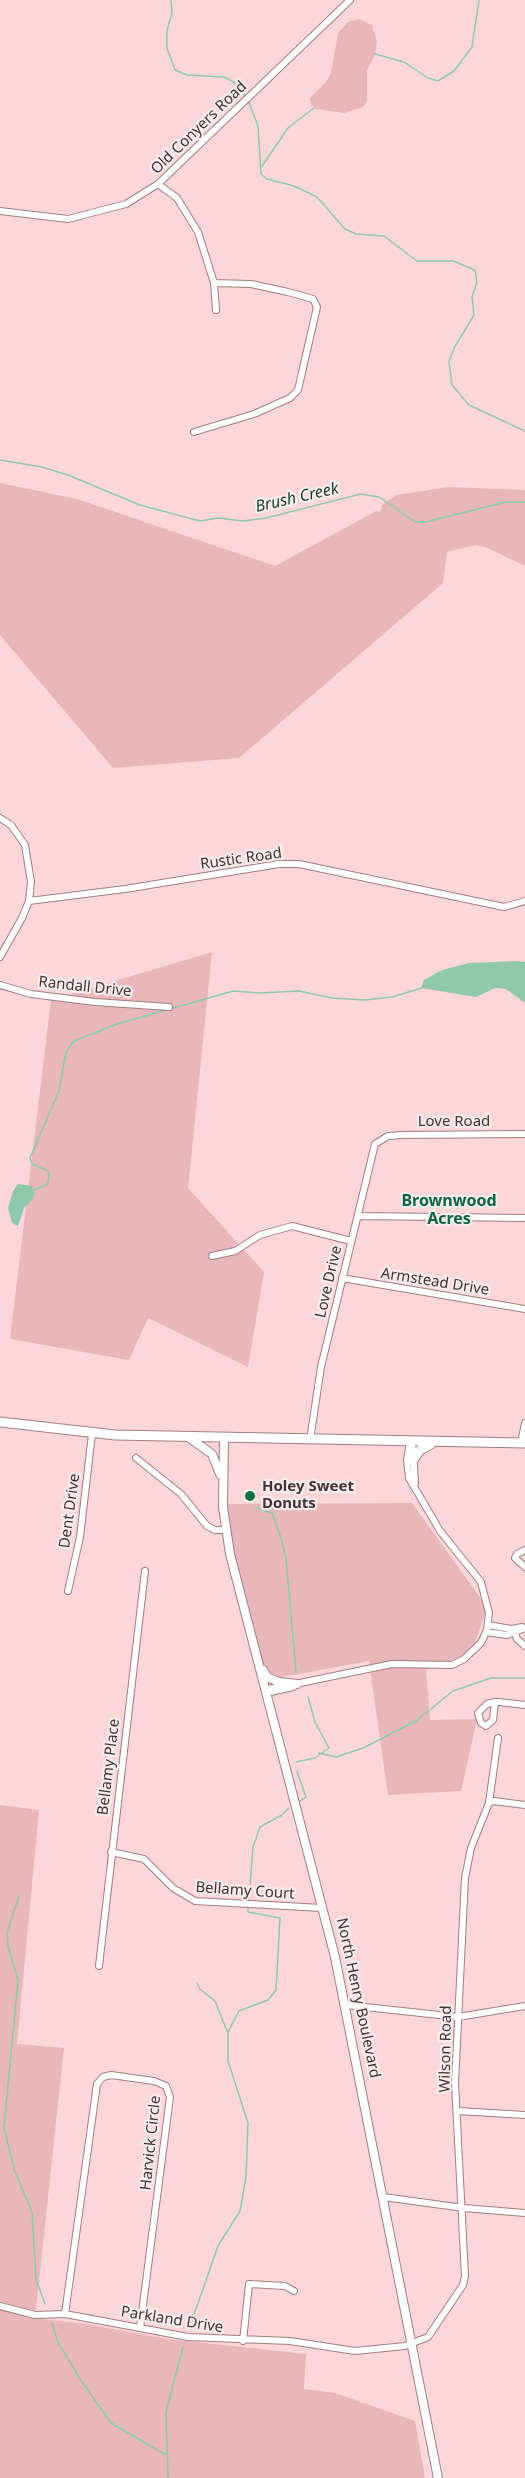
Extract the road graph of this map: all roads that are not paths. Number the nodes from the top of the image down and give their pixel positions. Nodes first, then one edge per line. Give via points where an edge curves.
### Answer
1 (350, 0) edge
2 (158, 184) junction
3 (0, 211) edge
4 (214, 282) junction
5 (216, 310) dead end
6 (194, 432) dead end
7 (0, 818) edge
8 (29, 901) junction
9 (525, 901) edge
10 (0, 957) edge
11 (0, 985) edge
12 (169, 1007) dead end
13 (525, 1134) edge
14 (384, 1138) joint
15 (358, 1216) junction
16 (525, 1218) edge
17 (351, 1241) junction
18 (212, 1256) dead end
19 (342, 1278) junction
20 (525, 1309) edge
21 (0, 1422) edge
22 (525, 1423) edge
23 (0, 1427) edge
24 (92, 1434) junction
25 (188, 1437) junction
26 (224, 1437) junction
27 (310, 1438) junction
28 (410, 1442) junction
29 (434, 1442) junction
30 (523, 1443) edge
31 (136, 1458) dead end
32 (413, 1460) junction
33 (222, 1479) junction
34 (415, 1484) junction
35 (226, 1530) junction
36 (525, 1550) edge
37 (525, 1567) edge
38 (145, 1571) dead end
39 (68, 1591) dead end
40 (525, 1627) edge
41 (487, 1629) junction
42 (514, 1633) junction
43 (525, 1646) edge
44 (259, 1664) junction
45 (297, 1684) junction
46 (266, 1692) junction
47 (495, 1702) dead end
48 (525, 1705) edge
49 (498, 1738) dead end
50 (489, 1803) junction
51 (525, 1805) edge
52 (111, 1852) junction
53 (322, 1908) junction
54 (99, 1966) dead end
55 (346, 2005) junction
56 (525, 2006) edge
57 (458, 2017) junction
58 (458, 2111) junction
59 (525, 2115) edge
60 (383, 2197) junction
61 (464, 2208) junction
62 (525, 2213) edge
63 (294, 2291) dead end
64 (0, 2306) edge
65 (66, 2314) junction
66 (140, 2328) junction
67 (243, 2341) junction
68 (412, 2344) junction
69 (438, 2478) edge

1 - 2 street, Old Conyers Road
2 - 3 street, Old Conyers Road via 126,204 68,219
2 - 4 street via 177,198 198,232
4 - 5 street
4 - 6 street via 288,292 313,299 317,307 298,390 290,398 254,414
7 - 8 street via 11,825 25,845 31,882
8 - 9 street, Rustic Road via 279,864 299,864 504,907
8 - 10 street
11 - 12 street, Randall Drive via 31,994
13 - 14 street, Love Road
14 - 15 street, Love Drive via 372,1152
15 - 16 street
15 - 17 street, Love Drive
17 - 18 street via 292,1226 260,1235 235,1251
17 - 19 street, Love Drive
19 - 20 street, Armstead Drive
19 - 27 street, Love Drive via 321,1367
21 - 23 street
21 - 24 highway
22 - 30 street
24 - 25 highway
24 - 39 street, Dent Drive via 80,1537
25 - 26 highway
25 - 33 main road via 212,1454
26 - 27 highway
26 - 33 main road, North Henry Boulevard
27 - 28 highway
28 - 29 highway
28 - 32 street
28 - 34 street via 407,1469
29 - 30 highway
29 - 32 highway via 420,1450
31 - 35 street via 181,1494 207,1526
32 - 34 street
33 - 35 main road, North Henry Boulevard
34 - 41 street via 440,1531 481,1582 488,1604
35 - 44 main road, North Henry Boulevard
36 - 37 street via 515,1558
38 - 52 street, Bellamy Place
40 - 41 street
40 - 42 street
41 - 42 street via 499,1635
41 - 45 street via 473,1650 452,1665 392,1664
42 - 43 street
44 - 45 main road via 267,1677
44 - 46 main road, North Henry Boulevard
45 - 46 street
46 - 53 main road, North Henry Boulevard
47 - 48 street
49 - 50 street, Wilson Road
50 - 51 street
50 - 57 street, Wilson Road via 466,1867
52 - 53 street, Bellamy Court via 144,1859 173,1888 195,1901
52 - 54 street, Bellamy Place
53 - 55 main road, North Henry Boulevard
55 - 57 street
55 - 60 main road, North Henry Boulevard
56 - 57 street
57 - 58 street, Wilson Road
58 - 59 street
58 - 61 street, Wilson Road
60 - 61 street
60 - 68 main road, North Henry Boulevard
61 - 62 street
61 - 68 street, Wilson Road via 463,2285 428,2337
63 - 67 street via 283,2286 249,2284
64 - 65 street, Parkland Drive via 35,2315
65 - 66 street, Parkland Drive
65 - 66 street, Harvick Circle via 97,2084 111,2075 154,2081 166,2086 170,2100
66 - 67 street, Parkland Drive
67 - 68 street, Parkland Drive via 361,2351
68 - 69 main road, North Henry Boulevard

